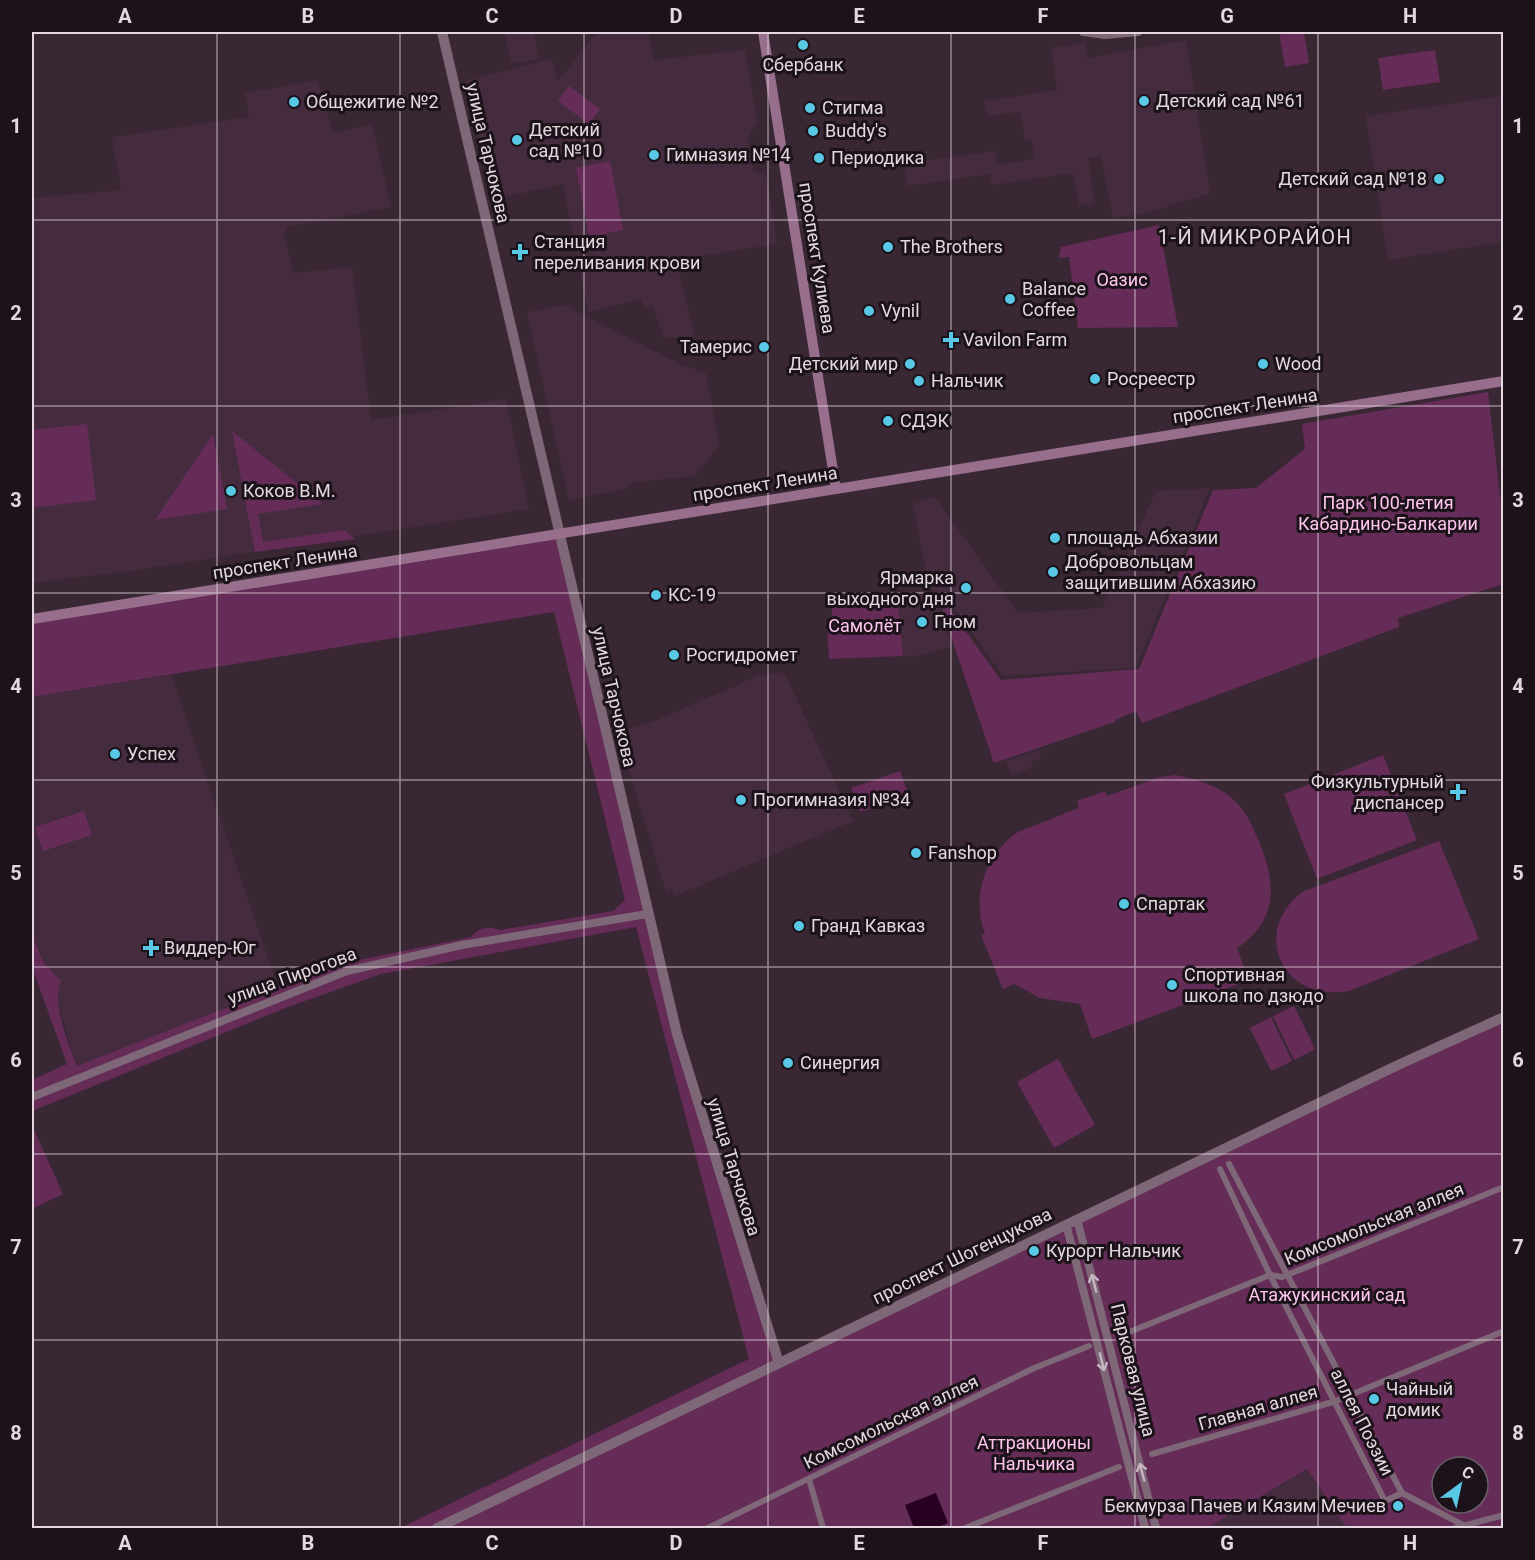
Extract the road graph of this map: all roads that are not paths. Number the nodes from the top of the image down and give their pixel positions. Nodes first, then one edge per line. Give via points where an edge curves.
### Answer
1 (442, 32) edge
2 (763, 32) edge
3 (1083, 32) edge
4 (1138, 32) edge
5 (1503, 381) edge
6 (836, 489) junction
7 (559, 534) junction
8 (32, 619) edge
9 (647, 914) junction
10 (1503, 1017) edge
11 (32, 1097) edge
12 (1229, 1164) dead end
13 (1220, 1169) dead end
14 (1503, 1187) edge
15 (1077, 1219) junction
16 (1066, 1224) junction
17 (1287, 1274) junction
18 (1270, 1275) junction
19 (1503, 1331) edge
20 (1122, 1335) dead end
21 (1089, 1346) dead end
22 (779, 1363) junction
23 (1350, 1395) junction
24 (1336, 1401) junction
25 (1152, 1454) dead end
26 (1119, 1467) dead end
27 (808, 1479) junction
28 (1402, 1493) junction
29 (1503, 1515) edge
30 (1463, 1525) junction
31 (437, 1528) edge
32 (708, 1528) edge
33 (823, 1528) edge
34 (965, 1528) edge
35 (1145, 1528) edge
36 (1156, 1528) edge
37 (1455, 1528) edge

1 - 7 street, улица Тарчокова
2 - 6 main road, проспект Кулиева
3 - 4 street
5 - 6 main road, проспект Ленина
6 - 7 main road, проспект Ленина
7 - 8 main road, проспект Ленина
7 - 9 street, улица Тарчокова
9 - 11 street, улица Пирогова via 462,945 347,971
9 - 22 street, улица Тарчокова via 692,1089
10 - 15 street, проспект Шогенцукова
12 - 17 street, аллея Поэзии
13 - 18 street, аллея Поэзии
14 - 17 street, Комсомольская аллея
15 - 16 street, проспект Шогенцукова
36 -> 15 street, Парковая улица
16 - 22 street, проспект Шогенцукова
16 -> 35 street, Парковая улица
17 - 18 street, Комсомольская аллея via 1276,1278
17 - 23 street, аллея Поэзии
18 - 20 street, Комсомольская аллея
18 - 24 street, аллея Поэзии
19 - 23 street, Главная аллея
21 - 27 street, Комсомольская аллея
22 - 31 street, проспект Шогенцукова
23 - 24 street, Главная аллея
23 - 28 street, аллея Поэзии
24 - 25 street, Главная аллея
24 - 28 street, аллея Поэзии via 1385,1501
26 - 34 street
27 - 32 street, Комсомольская аллея
27 - 33 street
28 - 30 street
29 - 30 street
30 - 37 street

